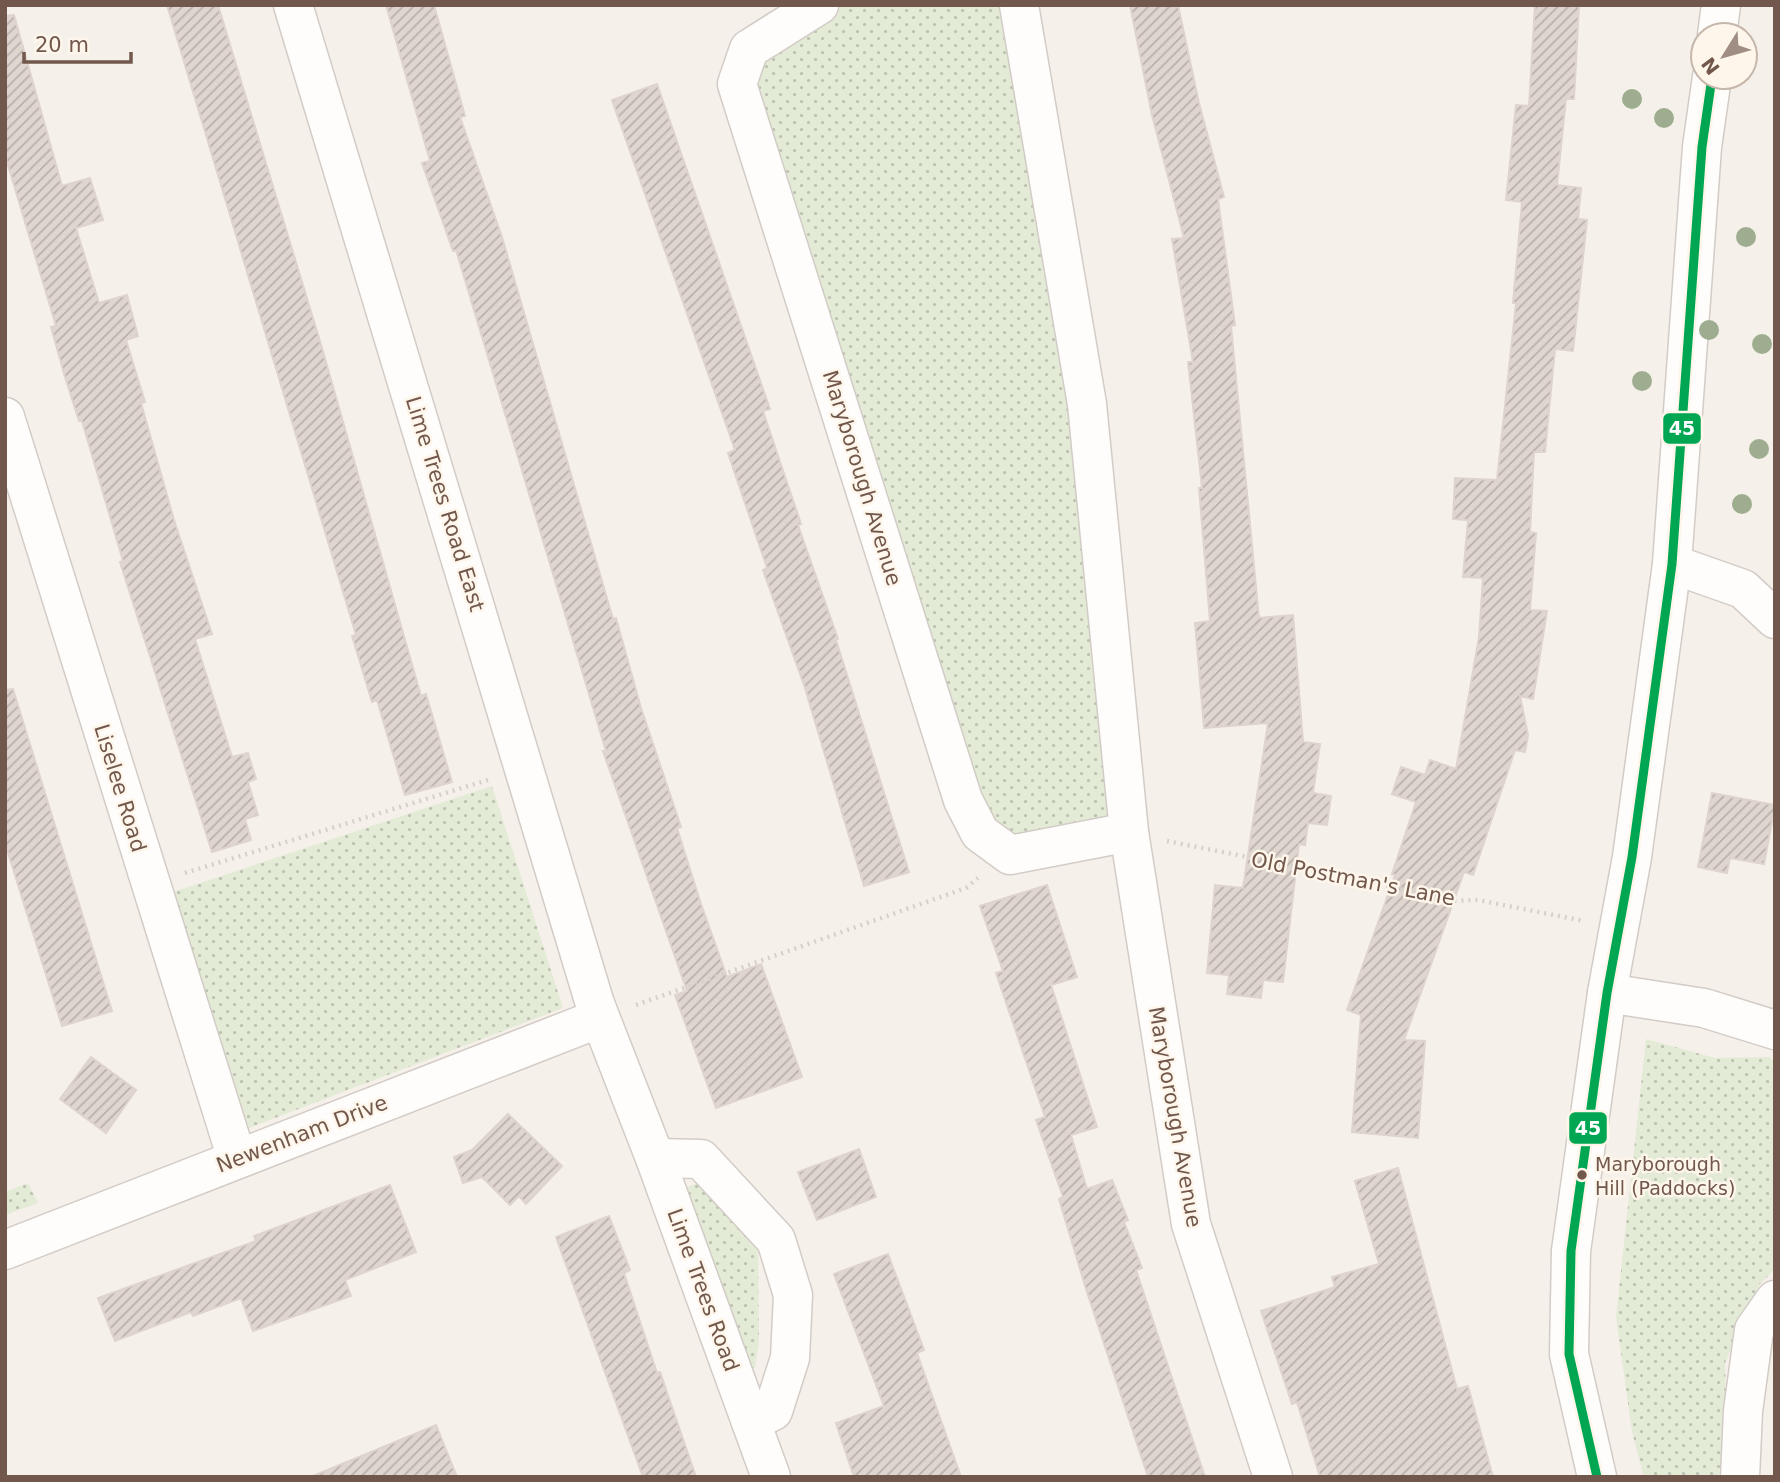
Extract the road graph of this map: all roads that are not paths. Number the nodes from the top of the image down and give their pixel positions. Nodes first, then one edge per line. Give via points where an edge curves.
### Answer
1 (293, 5) edge
2 (819, 5) edge
3 (1019, 5) edge
4 (1710, 91) edge
5 (5, 417) edge
6 (1672, 564) junction
7 (1775, 619) edge
8 (1129, 832) junction
9 (1607, 993) junction
10 (598, 1011) junction
11 (1775, 1030) edge
12 (655, 1158) junction
13 (237, 1159) junction
14 (5, 1250) edge
15 (1775, 1300) edge
16 (751, 1422) junction
17 (771, 1477) edge
18 (1273, 1477) edge
19 (1597, 1477) edge
20 (1741, 1477) edge

1 - 10 street, Lime Trees Road East
2 - 8 street, Maryborough Avenue via 749,50 737,84 963,800 980,833 1010,855
3 - 8 street, Maryborough Avenue via 1087,404
4 - 6 street
5 - 13 street, Liselee Road
6 - 7 street via 1743,589
6 - 9 street
8 - 18 street, Maryborough Avenue via 1191,1224
9 - 11 street via 1704,1008
9 - 19 street via 1570,1264 1569,1354
10 - 12 street, Lime Trees Road
10 - 13 street, Newenham Drive
12 - 16 street, Lime Trees Road
12 - 16 street via 701,1159 776,1240 793,1295 790,1359 774,1411
13 - 14 street, Newenham Drive
15 - 20 street via 1754,1330 1743,1411
16 - 17 street, Lime Trees Road

